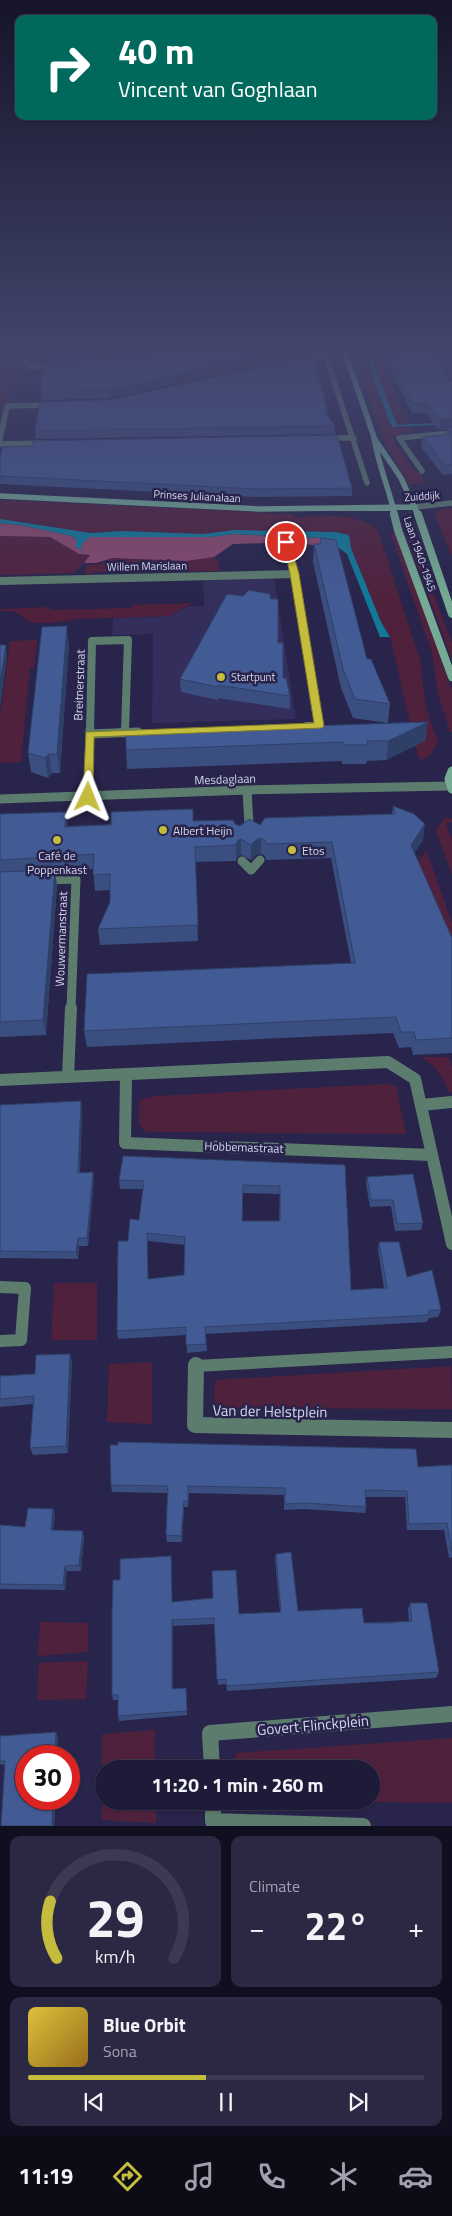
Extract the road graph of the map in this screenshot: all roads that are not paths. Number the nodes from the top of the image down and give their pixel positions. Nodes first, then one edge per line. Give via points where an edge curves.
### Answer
1 (352, 432) edge
2 (372, 432) edge
3 (452, 433) edge
4 (374, 437) junction
5 (316, 438) edge
6 (354, 438) junction
7 (58, 442) edge
8 (0, 444) edge
9 (422, 471) dead end
10 (367, 483) dead end
11 (0, 496) edge
12 (452, 503) edge
13 (415, 507) junction
14 (394, 508) junction
15 (286, 542) dead end
16 (294, 574) junction
17 (0, 581) edge
18 (452, 614) edge
19 (452, 677) edge
20 (299, 727) edge
21 (144, 732) edge
22 (125, 733) junction
23 (90, 734) junction
24 (452, 771) edge
25 (451, 788) edge
26 (247, 790) junction
27 (88, 797) junction
28 (0, 799) edge
29 (258, 834) edge
30 (260, 860) dead end
31 (242, 861) dead end
32 (29, 880) edge
33 (126, 1075) junction
34 (68, 1077) junction
35 (0, 1080) edge
36 (452, 1102) edge
37 (421, 1105) junction
38 (431, 1154) junction
39 (452, 1244) edge
40 (0, 1287) edge
41 (0, 1341) edge
42 (452, 1352) edge
43 (452, 1430) edge
44 (452, 1714) edge
45 (212, 1760) edge
46 (213, 1810) edge
47 (363, 1826) edge

1 - 6 street
2 - 4 main road, Laan 1940-1945
3 - 9 street via 399,438
4 - 13 main road, Laan 1940-1945 via 390,458
4 - 14 main road, Laan 1940-1945
5 - 6 street
6 - 10 street
7 - 8 street
11 - 14 main road, Prinses Julianalaan via 255,509
12 - 13 street, Zuiddijk
13 - 14 main road, Zuiddijk
13 - 18 main road, Laan 1940-1945
14 - 19 main road, Laan 1940-1945 via 398,530
15 - 16 street
16 - 17 street, Willem Marislaan
16 - 20 street via 319,726
21 - 22 street
22 - 23 street
22 - 23 street, Breitnerstraat via 128,640 92,641
23 - 27 street, Breitnerstraat
24 - 25 main road via 449,779
25 - 26 street, Mesdaglaan
26 - 27 street, Mesdaglaan
26 - 29 street via 246,827
27 - 28 street, Mesdaglaan
30 - 31 street via 250,870
32 - 34 street, Wouwermanstraat via 76,879
33 - 34 street
33 - 37 street via 388,1062 414,1079
33 - 38 street, Hobbemastraat via 125,1143
34 - 35 street
36 - 37 street
37 - 38 street
38 - 39 street
40 - 41 street via 26,1288 21,1340
42 - 43 street, Van der Helstplein via 196,1365 195,1426
44 - 45 street, Govert Flinckplein via 210,1733
46 - 47 street via 213,1821

